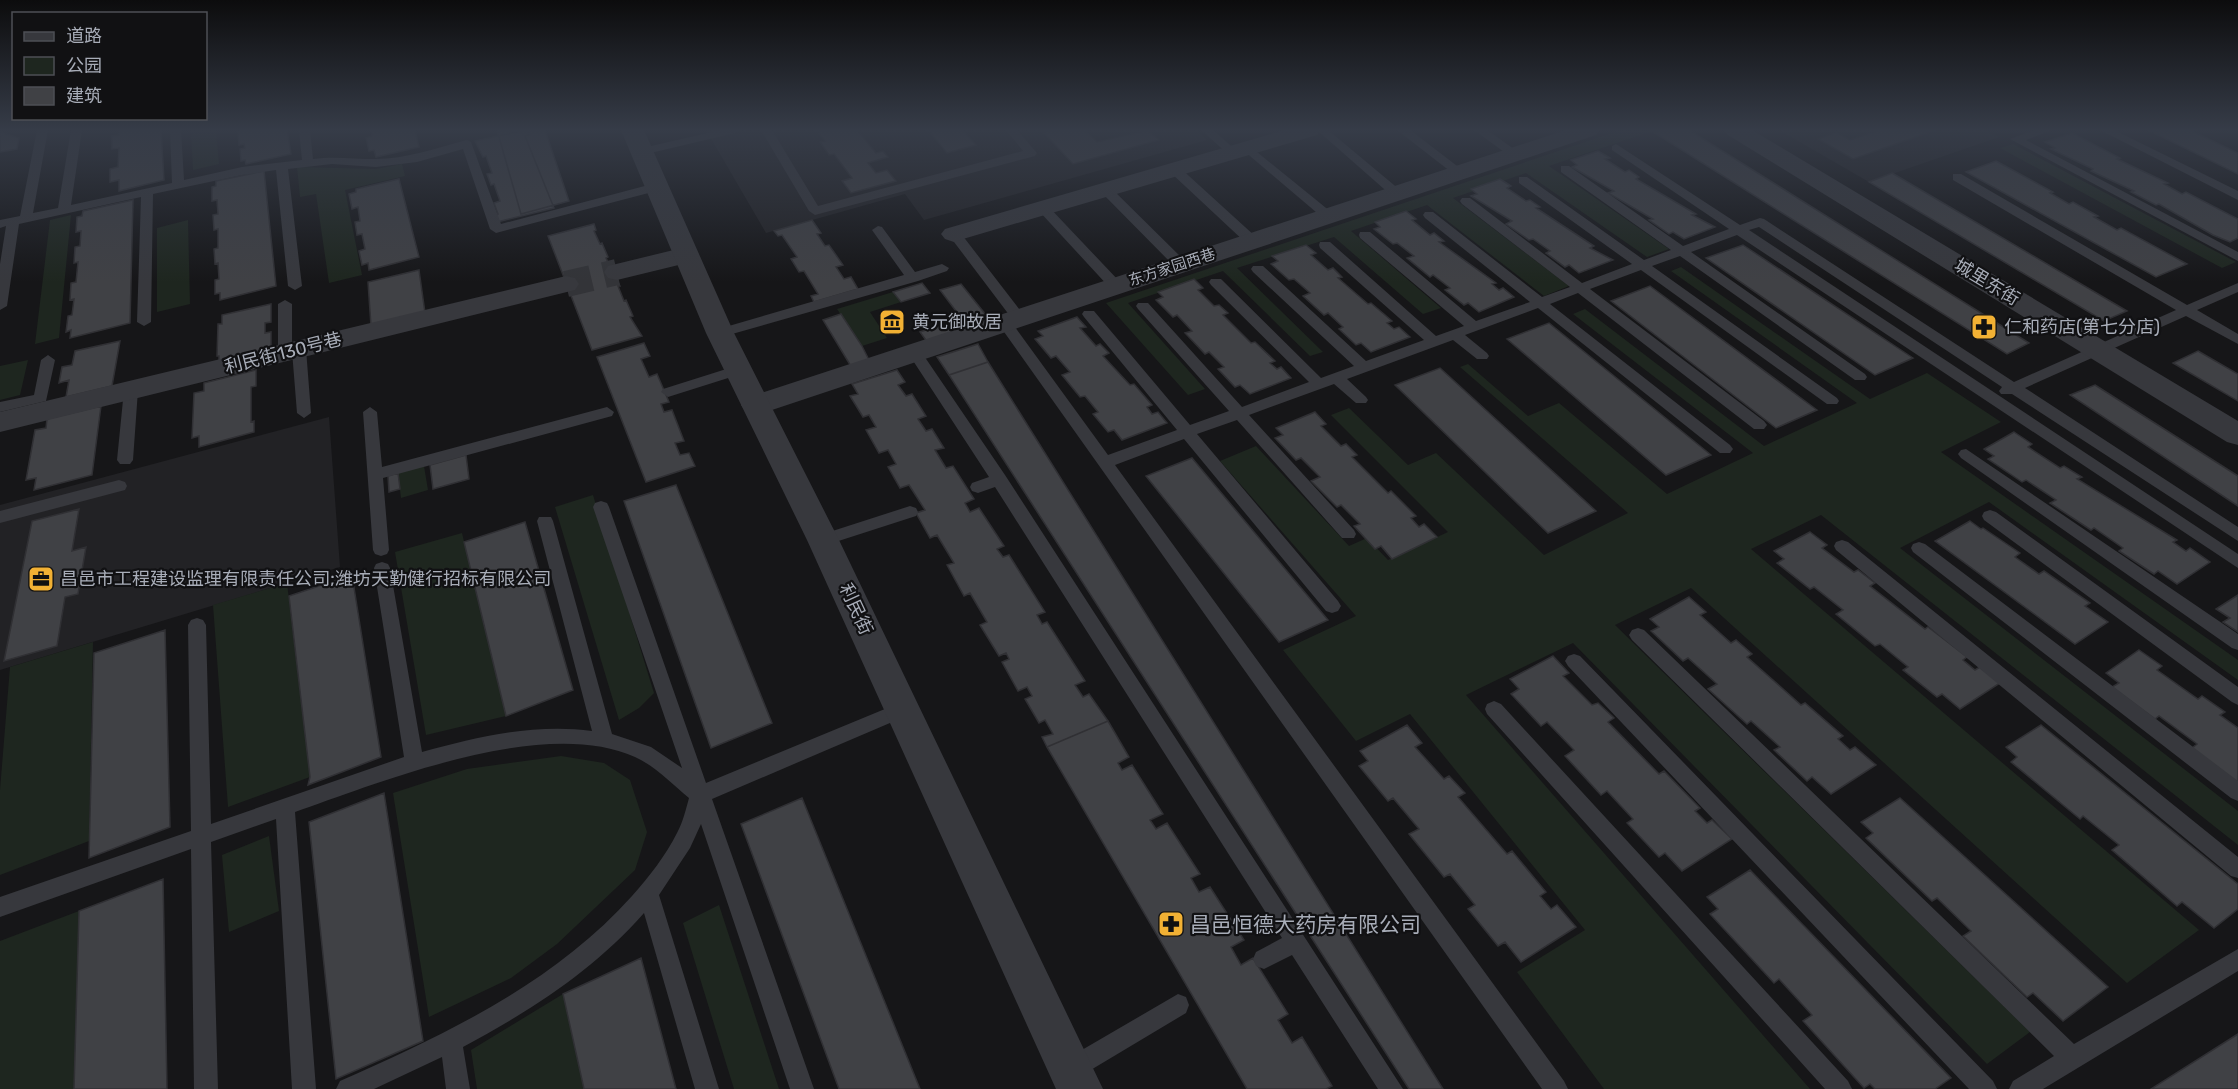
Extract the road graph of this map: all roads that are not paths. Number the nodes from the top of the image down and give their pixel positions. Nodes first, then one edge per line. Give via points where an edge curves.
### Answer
1 (26, 181) edge
2 (68, 181) edge
3 (178, 181) edge
4 (197, 181) edge
5 (284, 181) edge
6 (480, 181) edge
7 (654, 181) edge
8 (797, 181) edge
9 (926, 181) edge
10 (1133, 181) edge
11 (1187, 181) edge
12 (1281, 181) edge
13 (1382, 181) edge
14 (1433, 181) edge
15 (1524, 181) edge
16 (1582, 181) edge
17 (1665, 181) edge
18 (1820, 181) edge
19 (1964, 181) edge
20 (2093, 181) edge
21 (2208, 181) edge
22 (178, 185) junction
23 (656, 187) junction
24 (1105, 189) junction
25 (147, 192) junction
26 (1396, 193) junction
27 (2238, 196) edge
28 (1466, 201) dead end
29 (1043, 208) junction
30 (64, 210) junction
31 (1327, 215) junction
32 (1429, 215) dead end
33 (13, 222) edge
34 (878, 230) dead end
35 (1738, 230) junction
36 (954, 234) joint
37 (1365, 235) dead end
38 (1251, 240) junction
39 (1325, 245) dead end
40 (1681, 251) junction
41 (686, 255) junction
42 (2238, 257) edge
43 (1180, 264) junction
44 (1642, 265) junction
45 (942, 268) dead end
46 (1258, 269) dead end
47 (618, 272) tunnel mouth
48 (914, 278) junction
49 (1216, 282) dead end
50 (566, 284) tunnel mouth
51 (1115, 285) junction
52 (295, 286) dead end
53 (2238, 286) edge
54 (1580, 288) junction
55 (1540, 303) junction
56 (285, 304) dead end
57 (0, 306) edge
58 (1143, 306) dead end
59 (2184, 310) junction
60 (1089, 314) dead end
61 (1011, 319) junction
62 (144, 322) dead end
63 (1474, 327) junction
64 (720, 333) junction
65 (1455, 334) junction
66 (2238, 340) edge
67 (1434, 341) junction
68 (2096, 349) junction
69 (292, 351) junction
70 (915, 353) junction
71 (1482, 356) dead end
72 (48, 360) dead end
73 (1364, 367) junction
74 (739, 370) junction
75 (1336, 377) junction
76 (1860, 377) dead end
77 (1319, 384) junction
78 (2015, 387) junction
79 (131, 390) junction
80 (668, 392) dead end
81 (1992, 398) junction
82 (1361, 400) dead end
83 (1832, 401) dead end
84 (756, 405) junction
85 (370, 412) dead end
86 (606, 412) dead end
87 (304, 413) dead end
88 (1240, 413) junction
89 (3, 414) edge
90 (1759, 425) dead end
91 (1187, 432) junction
92 (2238, 435) edge
93 (1725, 449) dead end
94 (1966, 453) dead end
95 (124, 460) dead end
96 (1106, 462) junction
97 (374, 475) junction
98 (999, 479) junction
99 (118, 486) dead end
100 (978, 487) dead end
101 (601, 507) dead end
102 (910, 512) dead end
103 (1990, 516) dead end
104 (0, 517) edge
105 (545, 521) dead end
106 (1348, 534) dead end
107 (2238, 535) edge
108 (824, 540) junction
109 (1842, 546) dead end
110 (1919, 548) dead end
111 (2238, 562) edge
112 (1332, 606) dead end
113 (197, 625) dead end
114 (1638, 636) dead end
115 (2238, 643) edge
116 (1574, 661) dead end
117 (2238, 697) edge
118 (904, 709) junction
119 (1494, 709) dead end
120 (604, 740) junction
121 (414, 762) junction
122 (2238, 792) edge
123 (700, 795) junction
124 (285, 807) junction
125 (202, 836) junction
126 (2238, 869) edge
127 (648, 893) junction
128 (0, 907) edge
129 (1296, 941) junction
130 (1264, 958) dead end
131 (2238, 960) edge
132 (1178, 1005) dead end
133 (450, 1042) junction
134 (2072, 1059) junction
135 (1075, 1079) edge
136 (206, 1089) edge
137 (304, 1089) edge
138 (348, 1089) edge
139 (458, 1089) edge
140 (707, 1089) edge
141 (802, 1089) edge
142 (1391, 1089) edge
143 (1556, 1089) edge
144 (1840, 1089) edge
145 (1984, 1089) edge
146 (2021, 1089) edge

1 - 33 lane
2 - 30 lane
3 - 22 lane
4 - 22 lane
5 - 52 lane
6 - 23 lane via 496,229
7 - 23 street, 利民街
8 - 9 lane via 815,210
10 - 24 street
11 - 38 lane
12 - 31 lane
13 - 26 lane
14 - 26 street, 东方家园西巷
15 - 44 lane
16 - 40 lane
17 - 35 lane
18 - 68 street, 城里东街
19 - 59 lane
20 - 42 lane
21 - 27 lane
22 - 25 lane
23 - 41 street, 利民街
24 - 29 street
24 - 43 lane
25 - 30 lane
25 - 62 lane
26 - 31 street, 东方家园西巷
28 - 54 lane
29 - 36 street
29 - 51 lane
30 - 33 lane
31 - 38 street, 东方家园西巷
32 - 55 lane
33 - 57 lane
34 - 48 lane
35 - 40 lane
35 - 78 lane via 1760,222
35 - 81 lane
36 - 61 lane
37 - 63 lane
38 - 43 street, 东方家园西巷
39 - 67 lane
40 - 44 lane
40 - 76 lane
41 - 47 street
41 - 64 street, 利民街
43 - 51 street, 东方家园西巷
44 - 54 lane
44 - 83 lane
45 - 48 lane
46 - 73 lane
48 - 64 lane
49 - 77 lane
50 - 69 street, 利民街130号巷
51 - 61 street, 东方家园西巷
53 - 59 lane
54 - 55 lane
54 - 90 lane
55 - 63 lane
55 - 93 lane
56 - 69 lane
58 - 88 lane
59 - 66 lane
59 - 68 lane
60 - 91 lane
61 - 70 street, 东方家园西巷
61 - 96 lane
63 - 65 lane
64 - 74 street, 利民街
65 - 67 lane
65 - 71 lane
67 - 73 lane
68 - 78 lane
68 - 92 street, 城里东街
69 - 79 street, 利民街130号巷
69 - 87 lane
70 - 84 street, 东方家园西巷
70 - 98 lane
72 - 89 lane via 40,398
73 - 75 lane
74 - 80 lane
74 - 84 street, 利民街
75 - 77 lane
75 - 82 lane
77 - 88 lane
78 - 81 lane
78 - 107 lane
79 - 89 street, 利民街130号巷
79 - 95 lane
81 - 111 lane
84 - 108 street, 利民街
85 - 97 lane
86 - 97 lane
88 - 91 lane
88 - 106 lane
91 - 96 lane
91 - 112 lane
94 - 115 lane
96 - 143 lane
97 - 121 lane via 382,559
98 - 100 lane
98 - 129 lane
99 - 104 lane
101 - 123 lane
102 - 108 lane
103 - 117 lane
105 - 120 lane
108 - 118 street, 利民街
109 - 126 lane
110 - 122 lane
113 - 125 lane
114 - 134 lane
116 - 145 lane
118 - 123 lane
118 - 135 street, 利民街
119 - 144 lane
120 - 121 lane via 531,739 470,746
120 - 123 lane via 638,749
121 - 124 lane
123 - 127 lane via 684,840
123 - 141 lane
124 - 125 lane
124 - 137 lane
125 - 128 lane
125 - 136 lane
127 - 133 lane via 631,914 581,959 520,1005
127 - 140 lane
129 - 130 lane
129 - 142 lane
131 - 134 lane
132 - 135 lane
133 - 138 lane
133 - 139 lane
134 - 146 lane

